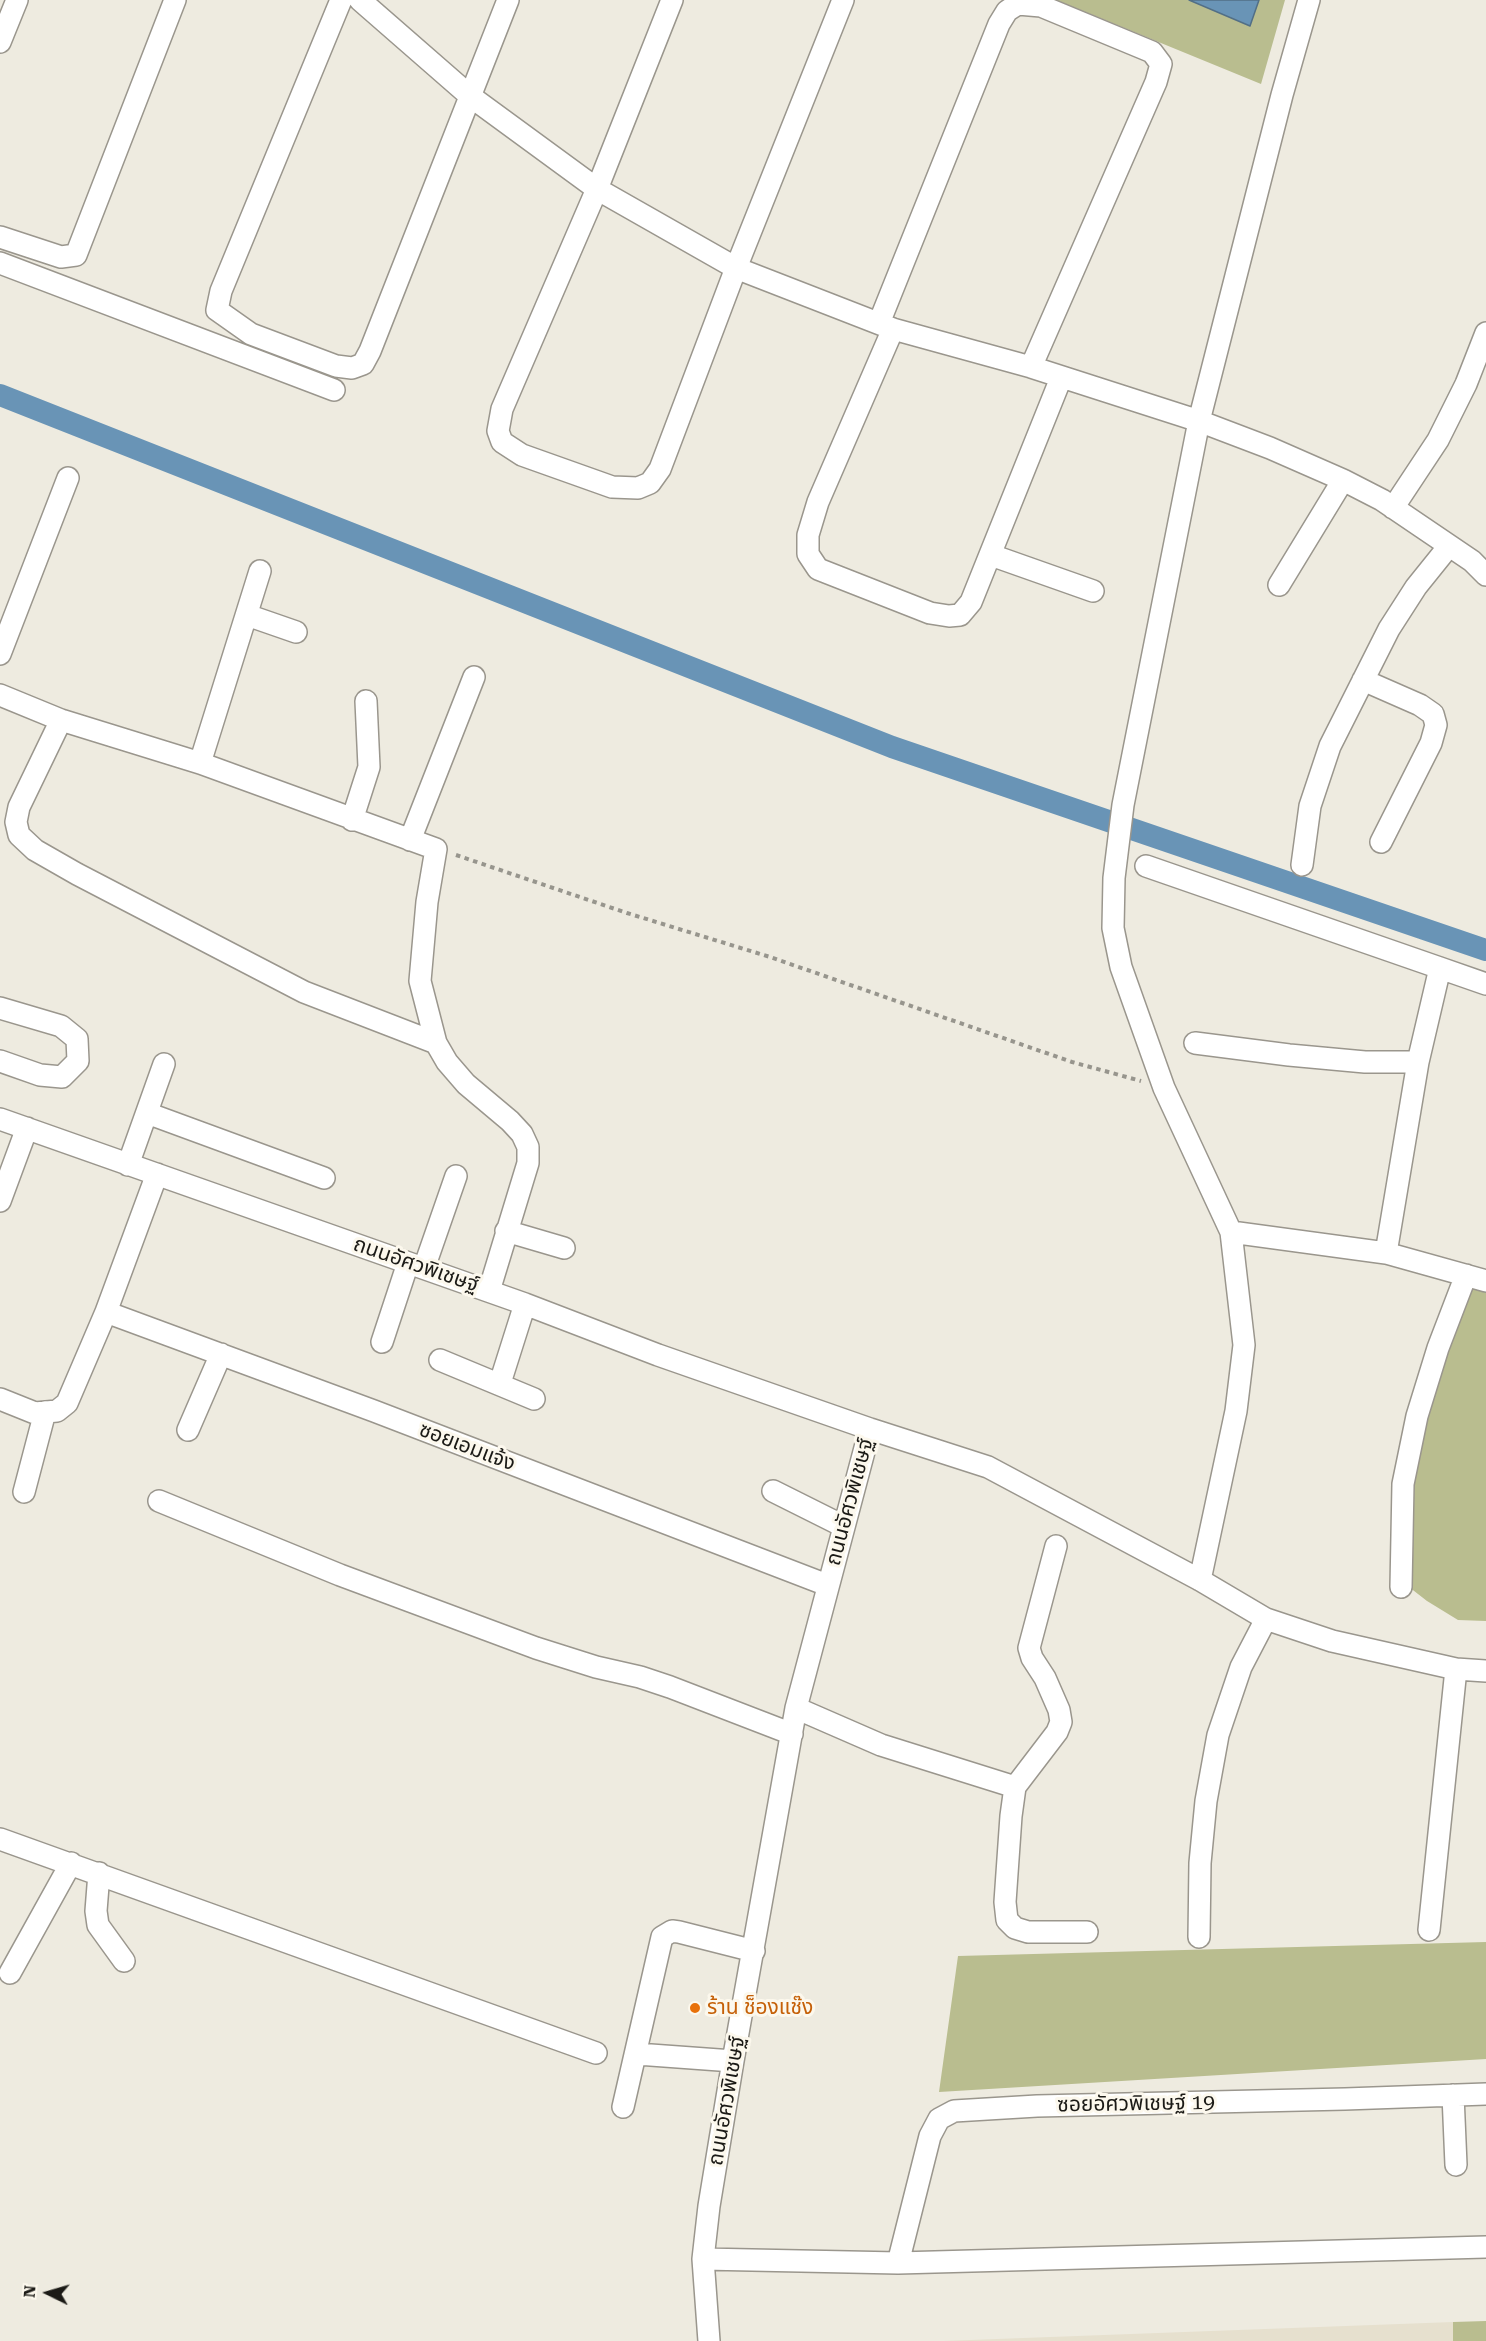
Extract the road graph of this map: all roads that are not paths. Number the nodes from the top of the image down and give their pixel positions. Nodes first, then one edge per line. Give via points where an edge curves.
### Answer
1 (17, 0) edge
2 (175, 0) edge
3 (341, 0) edge
4 (360, 0) edge
5 (508, 0) edge
6 (672, 0) edge
7 (843, 0) edge
8 (1309, 0) edge
9 (0, 42) edge
10 (470, 96) junction
11 (597, 189) junction
12 (0, 237) edge
13 (0, 262) edge
14 (736, 268) junction
15 (886, 326) junction
16 (1486, 333) edge
17 (1031, 367) junction
18 (1060, 378) junction
19 (334, 390) dead end
20 (1199, 421) junction
21 (68, 478) dead end
22 (1343, 480) junction
23 (1393, 508) junction
24 (1449, 546) junction
25 (991, 555) junction
26 (260, 571) dead end
27 (1486, 575) edge
28 (1279, 585) dead end
29 (1094, 591) dead end
30 (247, 615) junction
31 (296, 632) dead end
32 (0, 654) edge
33 (474, 677) dead end
34 (1363, 680) junction
35 (0, 695) edge
36 (366, 701) dead end
37 (61, 720) junction
38 (200, 763) junction
39 (352, 820) junction
40 (410, 840) junction
41 (1382, 842) dead end
42 (1302, 865) dead end
43 (1146, 866) dead end
44 (1440, 968) junction
45 (1486, 984) edge
46 (0, 1008) edge
47 (436, 1042) junction
48 (1195, 1043) dead end
49 (0, 1061) edge
50 (1418, 1062) junction
51 (164, 1065) dead end
52 (147, 1113) junction
53 (0, 1119) edge
54 (27, 1128) junction
55 (128, 1165) junction
56 (156, 1174) junction
57 (456, 1176) dead end
58 (324, 1178) dead end
59 (0, 1201) edge
60 (506, 1231) junction
61 (1231, 1233) junction
62 (564, 1248) dead end
63 (1386, 1253) junction
64 (416, 1265) junction
65 (1476, 1278) edge
66 (489, 1291) junction
67 (525, 1304) junction
68 (106, 1312) junction
69 (382, 1342) dead end
70 (221, 1354) junction
71 (440, 1360) dead end
72 (500, 1383) junction
73 (0, 1399) edge
74 (534, 1399) dead end
75 (45, 1412) junction
76 (870, 1429) junction
77 (188, 1430) dead end
78 (774, 1491) dead end
79 (24, 1492) dead end
80 (159, 1501) dead end
81 (843, 1526) junction
82 (1056, 1546) dead end
83 (1200, 1580) junction
84 (827, 1585) junction
85 (1401, 1587) dead end
86 (1266, 1619) junction
87 (1456, 1669) junction
88 (1486, 1671) edge
89 (796, 1708) junction
90 (792, 1734) junction
91 (1015, 1787) junction
92 (0, 1839) edge
93 (71, 1863) junction
94 (99, 1873) junction
95 (1429, 1930) dead end
96 (1087, 1932) dead end
97 (1199, 1937) dead end
98 (754, 1951) junction
99 (124, 1961) dead end
100 (10, 1973) dead end
101 (596, 2053) dead end
102 (637, 2054) junction
103 (733, 2061) junction
104 (1486, 2094) edge
105 (1453, 2095) junction
106 (624, 2107) dead end
107 (1456, 2165) dead end
108 (1486, 2247) edge
109 (703, 2259) junction
110 (898, 2263) junction
111 (709, 2341) edge

1 - 9 street
2 - 12 street via 76,255 61,257
3 - 10 street via 221,291 217,310 229,321 251,334 336,366 352,368 363,364
4 - 10 street
5 - 10 street
6 - 11 street
7 - 14 street
8 - 20 street
10 - 11 street
11 - 14 street
11 - 14 street via 502,409 498,431 502,442 522,455 612,487 638,488 650,483 660,469
13 - 19 street
14 - 15 street
15 - 17 street
15 - 17 street via 999,24 1007,11 1018,4 1041,6 1152,52 1161,64
15 - 25 street via 818,502 808,535 808,554 818,569 930,613 950,616 960,615 971,602
16 - 23 street via 1438,440
17 - 18 street
18 - 20 street
18 - 25 street
20 - 22 street
20 - 61 street via 1123,806 1114,878 1113,928 1121,967 1164,1088
21 - 32 street
22 - 23 street
22 - 28 street
23 - 24 street
24 - 27 street
24 - 34 street via 1389,629
25 - 29 street
26 - 30 street
30 - 31 street
30 - 38 street
33 - 40 street
34 - 41 street via 1420,705 1433,714 1436,725 1431,743
34 - 42 street via 1330,746 1310,806
35 - 37 street
36 - 39 street via 369,767
37 - 38 street
37 - 47 street via 19,807 16,822 20,835 35,850 304,992
38 - 39 street
39 - 40 street
40 - 47 street via 436,849 420,981
43 - 44 street
44 - 45 street
44 - 50 street
46 - 49 street via 61,1026 77,1039 78,1050 78,1061 62,1077 40,1075
47 - 60 street via 466,1084 510,1121 528,1147 528,1163
48 - 50 street via 1344,1060
50 - 63 street
51 - 52 street
52 - 55 street
52 - 58 street
53 - 54 street, ถนนอัศวพิเชษฐ์
54 - 55 street, ถนนอัศวพิเชษฐ์
54 - 59 street
55 - 56 street, ถนนอัศวพิเชษฐ์
56 - 64 street, ถนนอัศวพิเชษฐ์
56 - 68 street
57 - 64 street
60 - 62 street
60 - 66 street
61 - 63 street
61 - 83 street via 1244,1345 1236,1411
63 - 65 street
64 - 66 street, ถนนอัศวพิเชษฐ์
64 - 69 street
65 - 85 street via 1438,1348 1417,1416 1403,1484
66 - 67 street, ถนนอัศวพิเชษฐ์
67 - 72 street
67 - 76 street, ถนนอัศวพิเชษฐ์
68 - 70 street, ซอยเอมแจ้ง
68 - 75 street via 67,1403 57,1411
70 - 77 street
70 - 84 street, ซอยเอมแจ้ง
71 - 72 street
72 - 74 street
73 - 75 street via 35,1413
75 - 79 street
76 - 81 street, ถนนอัศวพิเชษฐ์
76 - 83 street via 988,1467
78 - 81 street
80 - 90 street via 340,1575 551,1654 670,1687
81 - 84 street, ถนนอัศวพิเชษฐ์
82 - 91 street via 1029,1648 1061,1722
83 - 86 street
84 - 89 street, ถนนอัศวพิเชษฐ์
86 - 87 street via 1332,1641
86 - 97 street via 1241,1667 1218,1735 1200,1863
87 - 88 street
87 - 95 street
89 - 90 street, ถนนอัศวพิเชษฐ์
89 - 91 street via 881,1745
90 - 98 street, ถนนอัศวพิเชษฐ์
91 - 96 street via 1005,1902 1007,1920 1028,1932
92 - 93 street
93 - 94 street
93 - 100 street
94 - 99 street via 98,1925
94 - 101 street
98 - 102 street via 679,1932 666,1933 659,1943
98 - 103 street, ถนนอัศวพิเชษฐ์
102 - 103 street
102 - 106 street
103 - 109 street, ถนนอัศวพิเชษฐ์
104 - 105 street, ซอยอัศวพิเชษฐ์ 19
105 - 107 street
105 - 110 street, ซอยอัศวพิเชษฐ์ 19 via 954,2111 939,2119 930,2136
108 - 110 street
109 - 110 street
109 - 111 street, ถนนอัศวพิเชษฐ์

